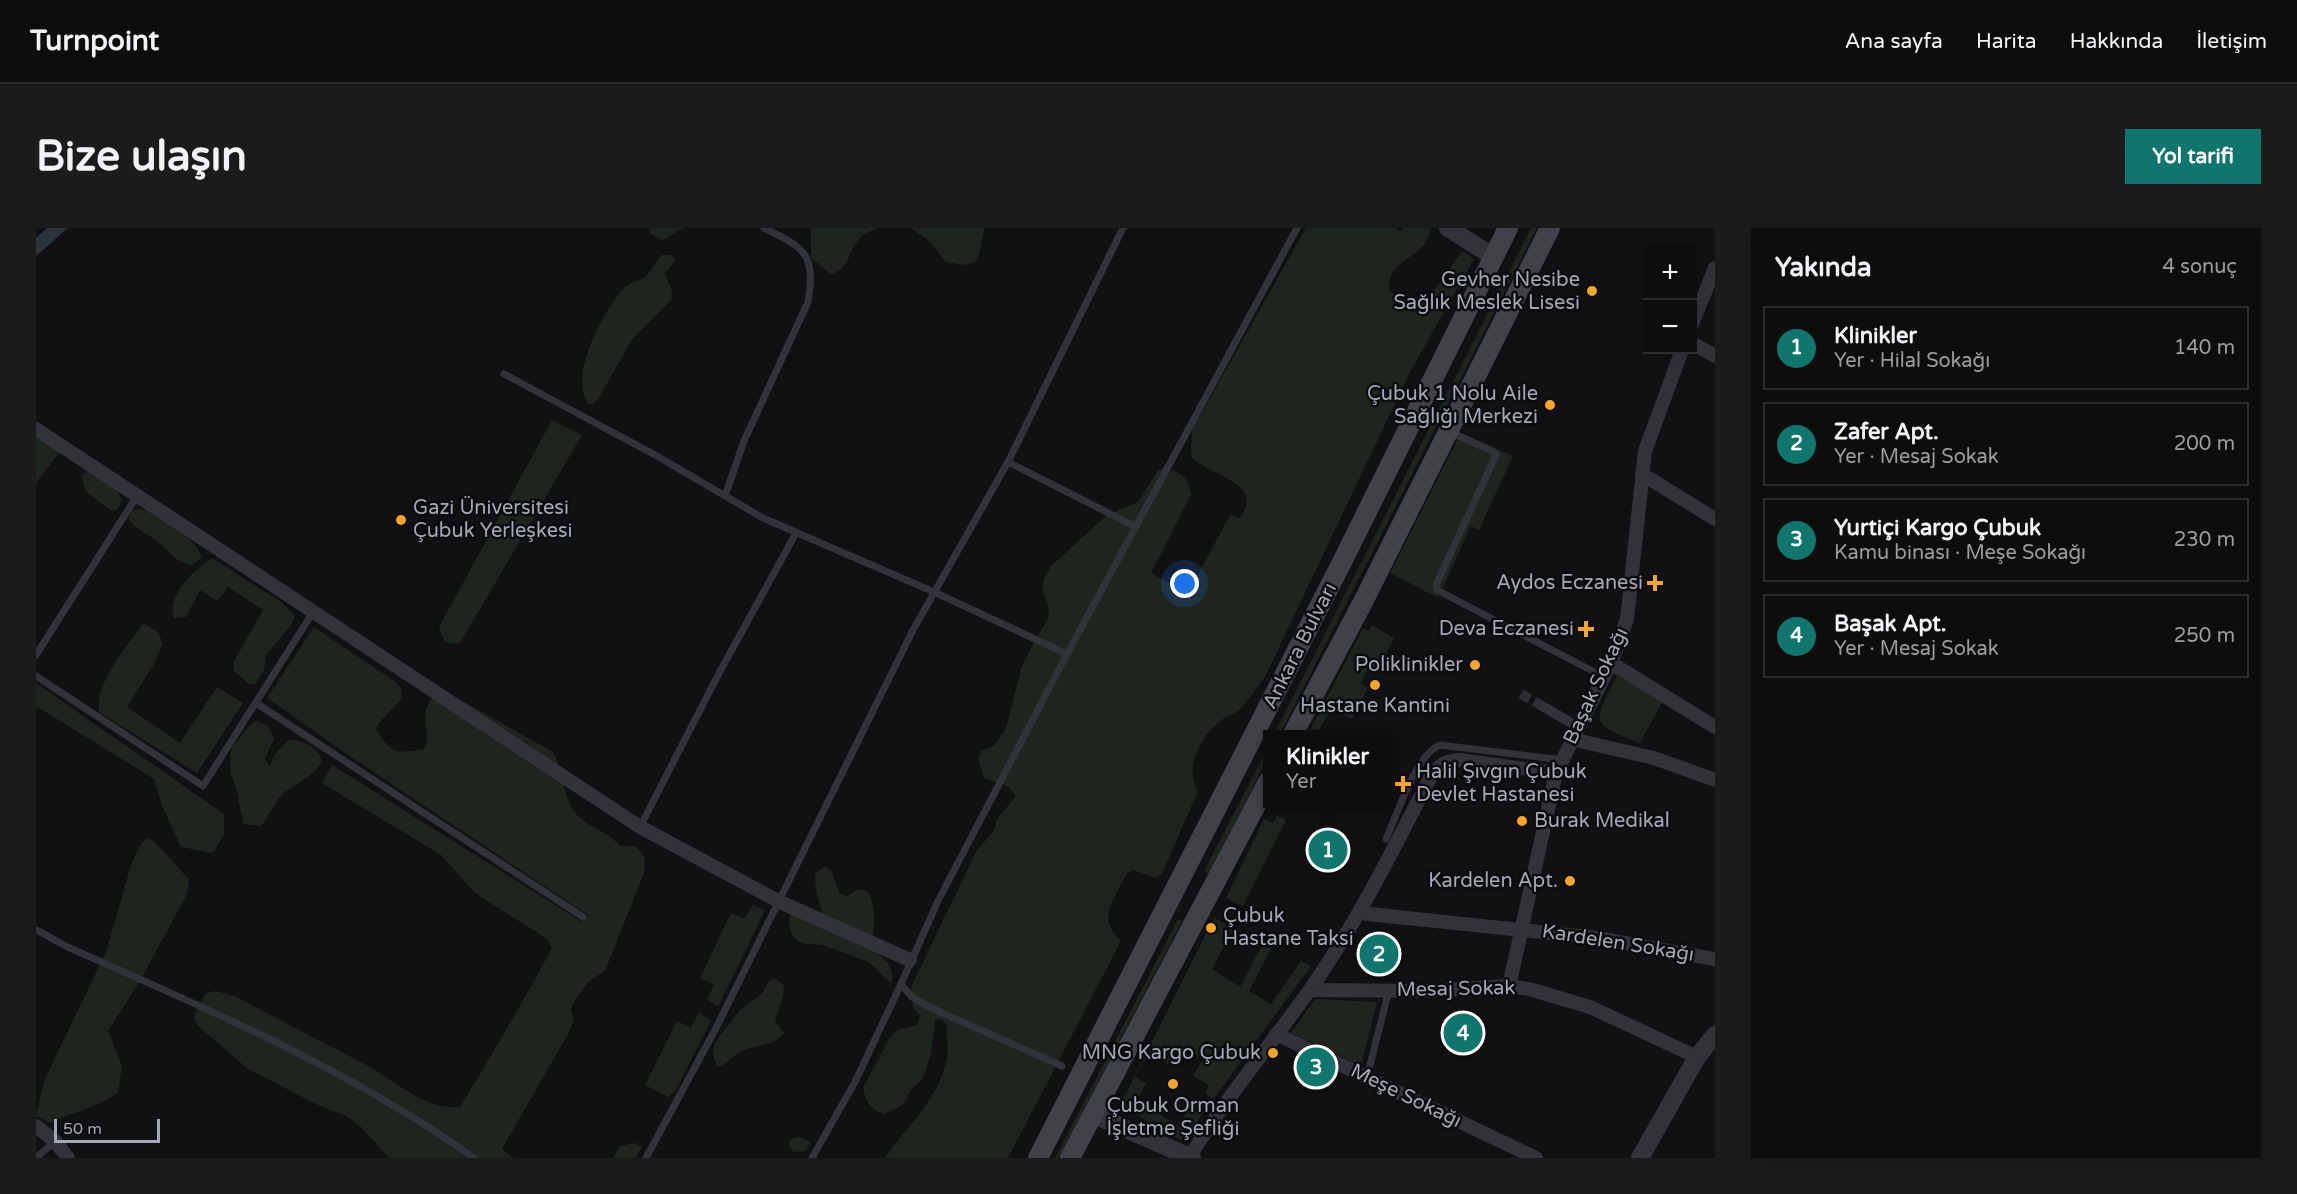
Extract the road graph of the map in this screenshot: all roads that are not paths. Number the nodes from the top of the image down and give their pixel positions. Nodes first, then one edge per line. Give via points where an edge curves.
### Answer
1 (764, 228) edge
2 (1123, 228) edge
3 (1297, 228) edge
4 (1448, 228) edge
5 (1508, 228) edge
6 (1550, 228) edge
7 (1494, 257) junction
8 (1715, 268) edge
9 (1697, 312) edge
10 (1697, 346) edge
11 (1681, 354) edge
12 (1715, 356) edge
13 (504, 374) dead end
14 (36, 429) edge
15 (1449, 431) junction
16 (1008, 462) junction
17 (1642, 474) junction
18 (137, 496) junction
19 (725, 496) junction
20 (1715, 519) edge
21 (1134, 526) junction
22 (796, 533) junction
23 (934, 592) junction
24 (313, 612) junction
25 (1067, 654) junction
26 (36, 655) edge
27 (1611, 663) junction
28 (36, 676) edge
29 (1604, 677) junction
30 (256, 703) junction
31 (1544, 707) tunnel mouth
32 (1715, 727) edge
33 (1296, 730) edge
34 (1575, 733) junction
35 (1559, 767) junction
36 (1715, 780) edge
37 (1263, 791) edge
38 (640, 827) junction
39 (1386, 839) dead end
40 (780, 902) junction
41 (1359, 913) junction
42 (584, 917) dead end
43 (1522, 929) junction
44 (36, 930) edge
45 (1715, 959) edge
46 (910, 960) junction
47 (901, 984) junction
48 (1509, 986) junction
49 (1310, 990) junction
50 (1389, 990) junction
51 (1276, 1034) junction
52 (1715, 1035) edge
53 (1697, 1057) junction
54 (1062, 1066) dead end
55 (1367, 1077) junction
56 (1092, 1114) junction
57 (36, 1126) edge
58 (55, 1142) junction
59 (36, 1158) edge
60 (68, 1158) edge
61 (474, 1158) edge
62 (646, 1158) edge
63 (813, 1158) edge
64 (1038, 1158) edge
65 (1070, 1158) edge
66 (1190, 1158) edge
67 (1536, 1158) edge
68 (1640, 1158) edge

1 - 19 lane via 799,246 810,263 812,280 808,302 744,441
2 - 16 lane
3 - 21 lane
4 - 7 street
5 - 7 main road, Ankara Bulvarı
6 - 15 main road, Ankara Bulvarı
7 - 64 main road, Ankara Bulvarı
8 - 9 street
10 - 12 street
11 - 17 street, Başak Sokağı via 1645,451
13 - 19 lane
14 - 18 street
15 - 29 lane via 1496,455 1437,590
15 - 33 main road, Ankara Bulvarı
16 - 21 lane
16 - 23 lane
17 - 20 street
17 - 27 street, Başak Sokağı via 1631,602
18 - 24 street
18 - 26 lane
19 - 22 lane
21 - 25 lane
22 - 23 lane
22 - 38 lane
23 - 25 lane
23 - 40 lane
24 - 30 lane
24 - 38 street
25 - 46 lane
27 - 29 street, Başak Sokağı
27 - 32 street
28 - 30 lane via 203,786
29 - 34 street, Başak Sokağı
30 - 42 lane
31 - 34 street
34 - 35 street, Başak Sokağı
34 - 36 street
35 - 39 lane via 1440,745 1433,748 1416,772
35 - 41 street via 1459,760 1439,766
35 - 43 street, Başak Sokağı
37 - 56 main road
38 - 40 street
40 - 46 street
40 - 62 lane
41 - 43 street, Kardelen Sokağı
41 - 49 street
43 - 45 street, Kardelen Sokağı
43 - 48 street, Başak Sokağı
44 - 61 lane via 217,1013 365,1089
46 - 47 lane
47 - 54 lane via 912,997 929,1007
47 - 63 lane via 855,1082
48 - 50 street, Mesaj Sokak
48 - 53 street, Mesaj Sokak via 1553,994 1590,1007
49 - 50 street, Mesaj Sokak
49 - 51 street
50 - 55 lane
51 - 55 street, Meşe Sokağı
51 - 66 street
52 - 53 street
53 - 68 street
55 - 67 street, Meşe Sokağı
56 - 65 main road
56 - 66 street
57 - 58 street
58 - 59 lane
58 - 60 street

